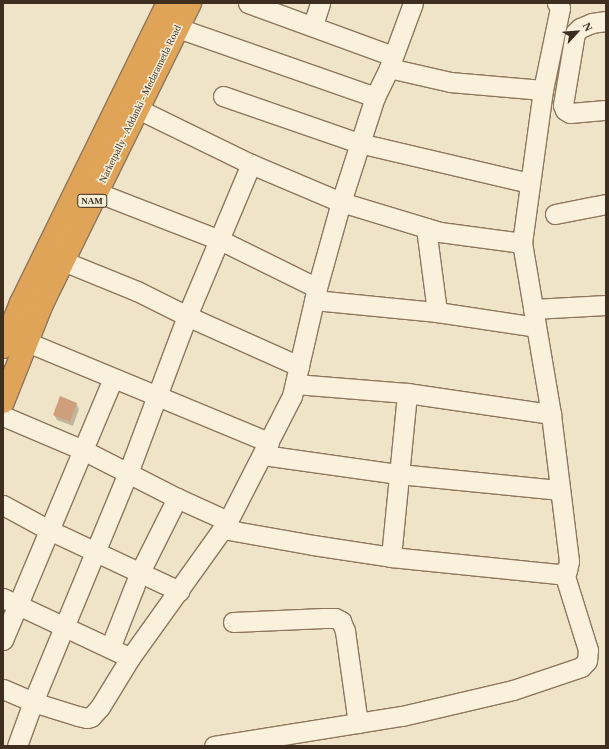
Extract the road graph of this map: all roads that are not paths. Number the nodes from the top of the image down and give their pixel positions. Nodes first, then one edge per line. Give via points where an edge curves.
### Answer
1 (168, 3) edge
2 (190, 3) edge
3 (248, 3) edge
4 (320, 3) edge
5 (413, 3) edge
6 (557, 3) edge
7 (606, 21) edge
8 (313, 25) junction
9 (178, 28) junction
10 (391, 62) junction
11 (543, 90) junction
12 (224, 96) dead end
13 (375, 97) junction
14 (138, 109) junction
15 (606, 110) edge
16 (359, 143) junction
17 (251, 164) junction
18 (529, 183) junction
19 (96, 192) junction
20 (341, 202) junction
21 (606, 204) edge
22 (555, 214) dead end
23 (426, 228) junction
24 (220, 240) junction
25 (522, 243) junction
26 (63, 261) junction
27 (315, 294) junction
28 (606, 305) edge
29 (437, 312) junction
30 (187, 316) junction
31 (534, 318) junction
32 (10, 341) edge
33 (297, 375) junction
34 (113, 378) junction
35 (407, 393) junction
36 (158, 396) junction
37 (3, 402) edge
38 (551, 414) junction
39 (3, 416) edge
40 (266, 449) junction
41 (83, 450) junction
42 (128, 473) junction
43 (400, 474) junction
44 (560, 490) junction
45 (177, 498) junction
46 (3, 505) edge
47 (226, 525) junction
48 (49, 530) junction
49 (95, 552) junction
50 (391, 556) junction
51 (140, 572) junction
52 (564, 573) junction
53 (179, 591) junction
54 (11, 602) edge
55 (233, 622) dead end
56 (64, 627) junction
57 (3, 640) edge
58 (110, 648) junction
59 (130, 658) junction
60 (3, 689) edge
61 (33, 702) junction
62 (358, 723) junction
63 (17, 746) edge
64 (214, 746) edge

1 - 32 highway, Narketpally - Addanki - Medarametla Road / NAM via 20,303
2 - 9 highway, Narketpally - Addanki - Medarametla Road / NAM
3 - 8 street
4 - 8 street
5 - 10 street
6 - 11 street via 560,8
7 - 15 street via 580,28 575,33 563,105 570,113
8 - 10 street
9 - 13 street
9 - 14 highway, Narketpally - Addanki - Medarametla Road / NAM
10 - 11 street via 450,82
10 - 13 street
11 - 18 street
12 - 16 street
13 - 16 street
14 - 17 street
14 - 19 highway, Narketpally - Addanki - Medarametla Road / NAM
16 - 18 street
16 - 20 street
17 - 20 street
17 - 24 street
18 - 25 street
19 - 24 street
19 - 26 highway, Narketpally - Addanki - Medarametla Road / NAM
20 - 23 street
20 - 27 street
21 - 22 street
23 - 25 street
23 - 29 street
24 - 27 street
24 - 30 street
25 - 31 street
26 - 30 street via 137,291
26 - 32 highway, Narketpally - Addanki - Medarametla Road / NAM via 42,304
27 - 29 street
27 - 33 street
28 - 31 street
29 - 31 street
30 - 33 street
30 - 36 street
31 - 38 street
32 - 34 street
32 - 37 highway, Narketpally - Addanki - Medarametla Road / NAM
33 - 35 street
33 - 40 street via 292,396
34 - 36 street
34 - 41 street
35 - 38 street
35 - 43 street
36 - 40 street
36 - 42 street
38 - 44 street
39 - 41 street
40 - 43 street
40 - 47 street
41 - 42 street
41 - 48 street
42 - 45 street
42 - 49 street
43 - 44 street
43 - 50 street
44 - 52 street via 569,561 569,567
45 - 47 street
45 - 51 street
46 - 48 street
47 - 50 street via 313,545
47 - 53 street
48 - 49 street
48 - 54 street
49 - 51 street
49 - 56 street
50 - 52 street
51 - 53 street
51 - 58 street
52 - 62 street via 588,650 587,661 581,667 513,690 402,716
53 - 59 street
54 - 56 street
54 - 57 street
55 - 62 street via 324,618 341,621 345,631
56 - 58 street
56 - 61 street
58 - 59 street
59 - 61 street via 91,717 78,716
60 - 61 street
61 - 63 street
62 - 64 street

